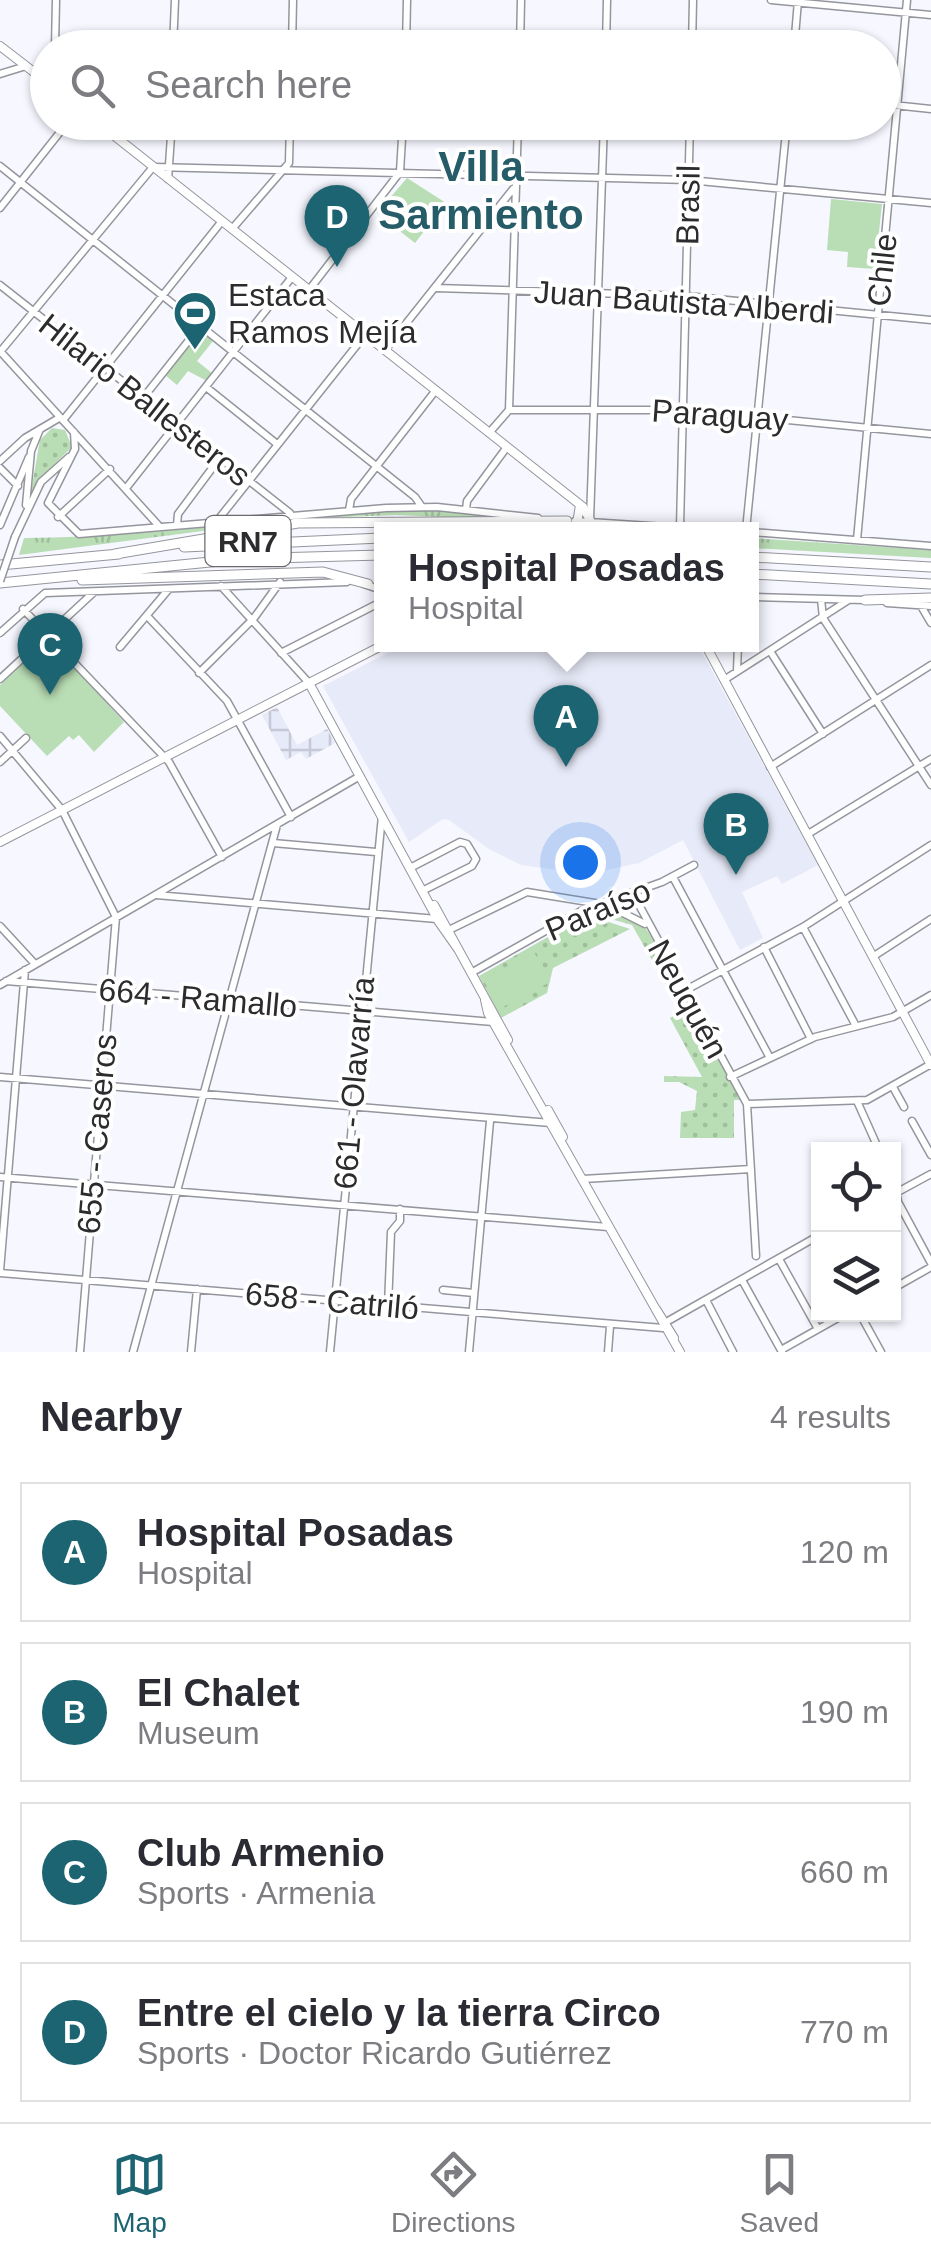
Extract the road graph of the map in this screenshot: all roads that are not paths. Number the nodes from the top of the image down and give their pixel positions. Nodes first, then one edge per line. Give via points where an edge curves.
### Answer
1 (56, 0) edge
2 (175, 0) edge
3 (293, 0) edge
4 (408, 0) edge
5 (521, 0) edge
6 (607, 0) edge
7 (693, 0) edge
8 (771, 0) edge
9 (907, 0) edge
10 (798, 1) edge
11 (906, 12) junction
12 (931, 15) edge
13 (55, 30) edge
14 (174, 30) edge
15 (292, 30) edge
16 (407, 30) edge
17 (520, 30) edge
18 (606, 30) edge
19 (692, 30) edge
20 (796, 30) edge
21 (0, 46) edge
22 (901, 64) edge
23 (30, 69) joint
24 (0, 74) edge
25 (901, 106) edge
26 (931, 109) edge
27 (54, 140) edge
28 (119, 140) edge
29 (172, 140) edge
30 (290, 140) edge
31 (402, 140) edge
32 (517, 140) edge
33 (604, 140) edge
34 (690, 140) edge
35 (785, 140) edge
36 (894, 140) edge
37 (0, 166) edge
38 (153, 167) junction
39 (171, 168) junction
40 (282, 170) junction
41 (400, 172) junction
42 (516, 174) junction
43 (603, 176) junction
44 (168, 179) junction
45 (689, 180) junction
46 (20, 182) junction
47 (514, 188) junction
48 (780, 188) junction
49 (890, 199) junction
50 (931, 203) edge
51 (0, 208) edge
52 (222, 222) junction
53 (232, 229) junction
54 (91, 239) junction
55 (292, 277) junction
56 (0, 286) edge
57 (436, 288) junction
58 (309, 290) junction
59 (512, 292) junction
60 (598, 294) junction
61 (162, 296) junction
62 (686, 296) junction
63 (769, 304) junction
64 (33, 312) junction
65 (878, 315) junction
66 (931, 320) edge
67 (201, 326) junction
68 (365, 335) junction
69 (385, 350) junction
70 (0, 352) edge
71 (233, 352) junction
72 (104, 367) junction
73 (206, 387) junction
74 (436, 390) junction
75 (143, 398) junction
76 (596, 408) junction
77 (305, 409) junction
78 (509, 410) junction
79 (684, 410) junction
80 (758, 417) junction
81 (61, 419) junction
82 (176, 424) junction
83 (40, 428) junction
84 (867, 428) junction
85 (74, 432) junction
86 (489, 433) junction
87 (931, 434) edge
88 (278, 444) junction
89 (507, 447) junction
90 (32, 451) junction
91 (72, 454) junction
92 (219, 459) junction
93 (0, 464) edge
94 (376, 466) junction
95 (110, 469) junction
96 (248, 482) junction
97 (18, 486) junction
98 (127, 487) junction
99 (422, 507) junction
100 (25, 510) junction
101 (349, 510) junction
102 (466, 510) junction
103 (291, 514) junction
104 (58, 516) junction
105 (217, 521) junction
106 (567, 521) junction
107 (571, 522) edge
108 (583, 522) edge
109 (584, 522) edge
110 (678, 522) edge
111 (749, 522) edge
112 (0, 524) edge
113 (176, 525) junction
114 (159, 526) junction
115 (759, 532) edge
116 (374, 538) edge
117 (857, 540) junction
118 (931, 544) edge
119 (115, 554) junction
120 (374, 555) edge
121 (759, 557) edge
122 (0, 565) edge
123 (931, 567) edge
124 (759, 574) edge
125 (12, 581) junction
126 (0, 582) edge
127 (280, 582) junction
128 (368, 584) junction
129 (931, 584) edge
130 (220, 585) junction
131 (374, 587) edge
132 (168, 588) junction
133 (94, 592) junction
134 (759, 596) edge
135 (931, 598) edge
136 (821, 599) junction
137 (848, 600) junction
138 (865, 600) junction
139 (374, 605) edge
140 (921, 606) junction
141 (931, 606) edge
142 (24, 609) junction
143 (148, 617) junction
144 (822, 618) junction
145 (251, 621) junction
146 (931, 624) edge
147 (0, 633) edge
148 (48, 635) junction
149 (120, 647) dead end
150 (374, 650) edge
151 (770, 651) junction
152 (280, 652) junction
153 (709, 652) edge
154 (738, 652) edge
155 (931, 665) edge
156 (737, 671) junction
157 (199, 673) junction
158 (0, 679) edge
159 (724, 680) junction
160 (309, 682) junction
161 (876, 700) junction
162 (238, 720) junction
163 (823, 734) junction
164 (0, 736) edge
165 (26, 738) dead end
166 (12, 750) junction
167 (164, 758) junction
168 (931, 759) edge
169 (0, 762) edge
170 (919, 766) junction
171 (770, 768) junction
172 (361, 775) junction
173 (931, 785) edge
174 (62, 810) junction
175 (382, 814) junction
176 (291, 817) junction
177 (277, 825) junction
178 (808, 834) junction
179 (2, 838) edge
180 (272, 843) junction
181 (931, 844) edge
182 (376, 852) junction
183 (222, 856) junction
184 (694, 865) dead end
185 (412, 867) junction
186 (672, 878) junction
187 (424, 890) junction
188 (632, 892) junction
189 (154, 895) junction
190 (842, 899) junction
191 (431, 902) junction
192 (598, 903) junction
193 (255, 906) junction
194 (116, 916) junction
195 (370, 917) junction
196 (437, 919) junction
197 (931, 919) edge
198 (0, 926) edge
199 (803, 926) junction
200 (648, 927) junction
201 (451, 929) junction
202 (764, 948) junction
203 (458, 949) junction
204 (874, 956) junction
205 (35, 964) junction
206 (24, 970) junction
207 (723, 970) junction
208 (471, 972) junction
209 (23, 982) junction
210 (3, 983) edge
211 (109, 990) junction
212 (684, 991) junction
213 (931, 996) edge
214 (485, 1000) junction
215 (229, 1001) junction
216 (360, 1012) junction
217 (903, 1013) junction
218 (493, 1022) junction
219 (856, 1026) junction
220 (811, 1039) junction
221 (509, 1044) junction
222 (770, 1058) junction
223 (931, 1065) edge
224 (730, 1077) junction
225 (0, 1078) edge
226 (16, 1079) junction
227 (102, 1087) junction
228 (893, 1087) junction
229 (203, 1096) junction
230 (856, 1101) junction
231 (542, 1103) junction
232 (748, 1104) junction
233 (904, 1107) dead end
234 (351, 1108) junction
235 (490, 1120) junction
236 (912, 1121) dead end
237 (550, 1124) junction
238 (875, 1142) edge
239 (568, 1152) junction
240 (931, 1156) edge
241 (751, 1168) junction
242 (931, 1174) edge
243 (4, 1177) edge
244 (584, 1180) junction
245 (93, 1183) junction
246 (901, 1189) edge
247 (178, 1190) junction
248 (595, 1200) junction
249 (343, 1204) junction
250 (901, 1208) edge
251 (400, 1210) junction
252 (481, 1217) junction
253 (608, 1227) junction
254 (811, 1240) edge
255 (623, 1250) junction
256 (756, 1256) dead end
257 (779, 1259) junction
258 (931, 1265) edge
259 (0, 1272) edge
260 (85, 1279) junction
261 (742, 1280) junction
262 (901, 1283) edge
263 (152, 1284) junction
264 (197, 1288) junction
265 (443, 1290) dead end
266 (474, 1293) junction
267 (706, 1300) junction
268 (334, 1301) junction
269 (388, 1306) junction
270 (473, 1314) junction
271 (832, 1322) edge
272 (864, 1322) edge
273 (666, 1324) junction
274 (610, 1326) junction
275 (818, 1330) junction
276 (780, 1351) edge
277 (80, 1352) edge
278 (134, 1352) edge
279 (191, 1352) edge
280 (330, 1352) edge
281 (469, 1352) edge
282 (608, 1352) edge
283 (680, 1352) edge
284 (734, 1352) edge
285 (881, 1352) edge

1 - 13 street
2 - 14 street
3 - 15 street
4 - 16 street
5 - 17 street
6 - 18 street
7 - 19 street
8 - 10 street
9 - 11 street, Chile
10 - 11 street
10 - 20 street
11 - 12 street
11 - 22 street, Chile
21 - 23 main road
23 - 24 street
25 - 26 street
27 - 46 street
28 - 38 main road
29 - 39 street
30 - 40 street via 289,163
31 - 41 street
32 - 42 street
33 - 43 street
34 - 45 street, Brasil
35 - 48 street
36 - 49 street, Chile
37 - 46 street
38 - 39 street
38 - 44 main road
38 - 54 street
39 - 40 street
39 - 44 street
40 - 41 street
40 - 53 street
41 - 42 street
41 - 58 street
42 - 43 street
42 - 47 street
43 - 45 street
43 - 60 street
44 - 52 main road
45 - 48 street
45 - 62 street, Brasil
46 - 51 street
46 - 54 street
47 - 57 street
47 - 59 street
48 - 49 street
48 - 63 street
49 - 50 street
49 - 65 street, Chile
52 - 53 main road
52 - 61 street
53 - 55 main road
54 - 61 street
54 - 64 street
55 - 58 main road
55 - 71 street
56 - 64 street, Hilario Ballesteros
57 - 59 street, Juan Bautista Alberdi
57 - 69 street
58 - 68 main road
59 - 60 street, Juan Bautista Alberdi
59 - 78 street
60 - 62 street, Juan Bautista Alberdi
60 - 76 street
61 - 67 street
61 - 72 street
62 - 63 street, Juan Bautista Alberdi
62 - 79 street, Brasil
63 - 65 street, Juan Bautista Alberdi
63 - 80 street
64 - 70 street
64 - 72 street, Hilario Ballesteros
65 - 66 street, Juan Bautista Alberdi
65 - 84 street, Chile
67 - 71 street
67 - 75 street
68 - 69 main road
68 - 77 street
69 - 74 main road
70 - 81 street
71 - 73 street
71 - 77 street
72 - 75 street, Hilario Ballesteros
72 - 81 street
73 - 82 street
73 - 88 street
74 - 86 main road
74 - 94 street
75 - 82 street, Hilario Ballesteros
76 - 78 street, Paraguay
76 - 79 street, Paraguay
76 - 109 street
77 - 88 street
77 - 94 street
78 - 86 street
79 - 80 street, Paraguay
79 - 110 street, Brasil
80 - 84 street, Paraguay
80 - 111 street
81 - 83 street
81 - 85 street
82 - 92 street, Hilario Ballesteros
82 - 98 street
83 - 90 street
83 - 93 street
84 - 87 street, Paraguay
84 - 117 street, Chile
85 - 91 street
85 - 95 street
86 - 89 main road
88 - 96 street
89 - 102 street via 466,500
89 - 108 main road via 580,504
90 - 97 street
90 - 100 street
91 - 100 street via 48,474
91 - 104 street via 48,500
92 - 96 street, Hilario Ballesteros
92 - 113 street
93 - 97 street
94 - 99 street
94 - 101 street
95 - 98 street
95 - 104 street
96 - 103 street, Hilario Ballesteros
96 - 105 street
97 - 112 street
98 - 114 street
99 - 101 street
99 - 102 street
100 - 126 street, bridge
101 - 103 street
102 - 106 street
103 - 105 street
104 - 114 street via 79,534
105 - 113 street
106 - 107 street
106 - 119 highway via 298,522
113 - 114 street
115 - 117 street
116 - 119 highway, RN7
117 - 118 street
119 - 122 highway, RN7
120 - 125 highway, RN7 via 240,559
121 - 123 highway
124 - 129 highway
125 - 126 highway, RN7
125 - 128 highway via 292,572
127 - 128 street
127 - 130 street
127 - 145 street
128 - 131 street
130 - 132 street
130 - 145 street
132 - 133 street
132 - 143 street
133 - 142 street via 46,593
133 - 148 street
134 - 136 street
135 - 138 highway
136 - 137 street
136 - 144 street
137 - 138 street
137 - 144 street
138 - 140 street
139 - 152 street
140 - 141 street
140 - 146 street
142 - 147 street
142 - 148 street
143 - 149 street
143 - 157 street
144 - 151 street
144 - 161 street
145 - 152 street
145 - 157 street
148 - 158 street
148 - 167 street
150 - 160 main road
151 - 156 street
151 - 163 street
152 - 160 street
153 - 159 main road
154 - 156 street
155 - 161 street
156 - 159 street
157 - 162 street
159 - 171 main road
160 - 162 main road
160 - 172 main road
161 - 163 street
161 - 170 street
162 - 167 main road
162 - 176 street
163 - 171 street
164 - 166 street
165 - 166 street
166 - 169 street
166 - 174 street
167 - 174 main road
167 - 183 street
168 - 170 street
170 - 173 street
170 - 178 street
171 - 178 main road
172 - 175 main road
172 - 176 street
174 - 179 main road
174 - 194 street
175 - 182 street, 661 - Olavarría
175 - 185 main road
176 - 177 street
177 - 180 street
177 - 183 street
178 - 190 main road
180 - 182 street
180 - 193 street
181 - 190 street
182 - 195 street, 661 - Olavarría
183 - 189 street
184 - 186 street, Paraíso
185 - 187 main road
185 - 187 street via 460,842 476,859
186 - 188 street, Paraíso
186 - 207 street
187 - 191 main road
188 - 192 street, Paraíso
188 - 200 street, Neuquén
189 - 193 street
189 - 194 street
190 - 199 street
190 - 204 main road
191 - 196 main road
191 - 201 main road
192 - 200 street
192 - 201 street via 519,893
192 - 208 street, Paraíso
193 - 195 street
193 - 215 street
194 - 205 street
194 - 211 street, 655 - Caseros
195 - 196 street
195 - 216 street, 661 - Olavarría
196 - 203 main road
197 - 204 street
198 - 205 street
199 - 202 street
199 - 219 street
200 - 212 street, Neuquén
201 - 203 main road
202 - 207 street
202 - 220 street
203 - 208 main road
204 - 217 main road
205 - 206 street
206 - 209 street
206 - 210 street
207 - 212 street
207 - 222 street
208 - 214 main road
209 - 210 street, 664 - Ramallo
209 - 211 street, 664 - Ramallo
209 - 226 street
211 - 215 street, 664 - Ramallo
211 - 227 street, 655 - Caseros
212 - 224 street, Neuquén
213 - 217 street
214 - 218 main road
214 - 221 main road
215 - 216 street, 664 - Ramallo
215 - 229 street
216 - 218 street, 664 - Ramallo
216 - 234 street, 661 - Olavarría
217 - 219 street
217 - 223 main road
218 - 221 main road
219 - 220 street
220 - 222 street
221 - 231 main road
222 - 224 street
223 - 228 street
224 - 232 street, Neuquén
225 - 226 street
226 - 227 street
226 - 243 street
227 - 229 street
227 - 245 street, 655 - Caseros
228 - 230 street
228 - 233 street
229 - 234 street
229 - 247 street
230 - 232 street
230 - 238 street
231 - 237 main road
231 - 239 main road
232 - 241 street
234 - 235 street
234 - 249 street, 661 - Olavarría
235 - 237 street
235 - 252 street
236 - 240 street
237 - 239 main road
239 - 244 main road
241 - 244 street
241 - 256 street
242 - 246 street
243 - 245 street
243 - 259 street
244 - 248 main road
245 - 247 street
245 - 260 street, 655 - Caseros
247 - 249 street
247 - 263 street
248 - 253 main road
248 - 255 main road
249 - 251 street
249 - 268 street, 661 - Olavarría
250 - 258 street
251 - 252 street
251 - 269 street via 391,1232
252 - 253 street
252 - 266 street
253 - 255 main road
254 - 257 street
255 - 273 main road
257 - 261 street
257 - 275 street
258 - 262 street
259 - 260 street, 658 - Catriló
260 - 263 street, 658 - Catriló
260 - 277 street, 655 - Caseros
261 - 267 street
261 - 276 street
263 - 264 street, 658 - Catriló
263 - 278 street
264 - 268 street, 658 - Catriló
264 - 279 street
265 - 266 street
266 - 270 street
267 - 273 street
267 - 284 street
268 - 269 street, 658 - Catriló
268 - 280 street, 661 - Olavarría
269 - 270 street, 658 - Catriló
270 - 274 street, 658 - Catriló
270 - 281 street
271 - 275 street
272 - 285 street
273 - 274 street, 658 - Catriló
273 - 283 main road
274 - 282 street
275 - 276 street

